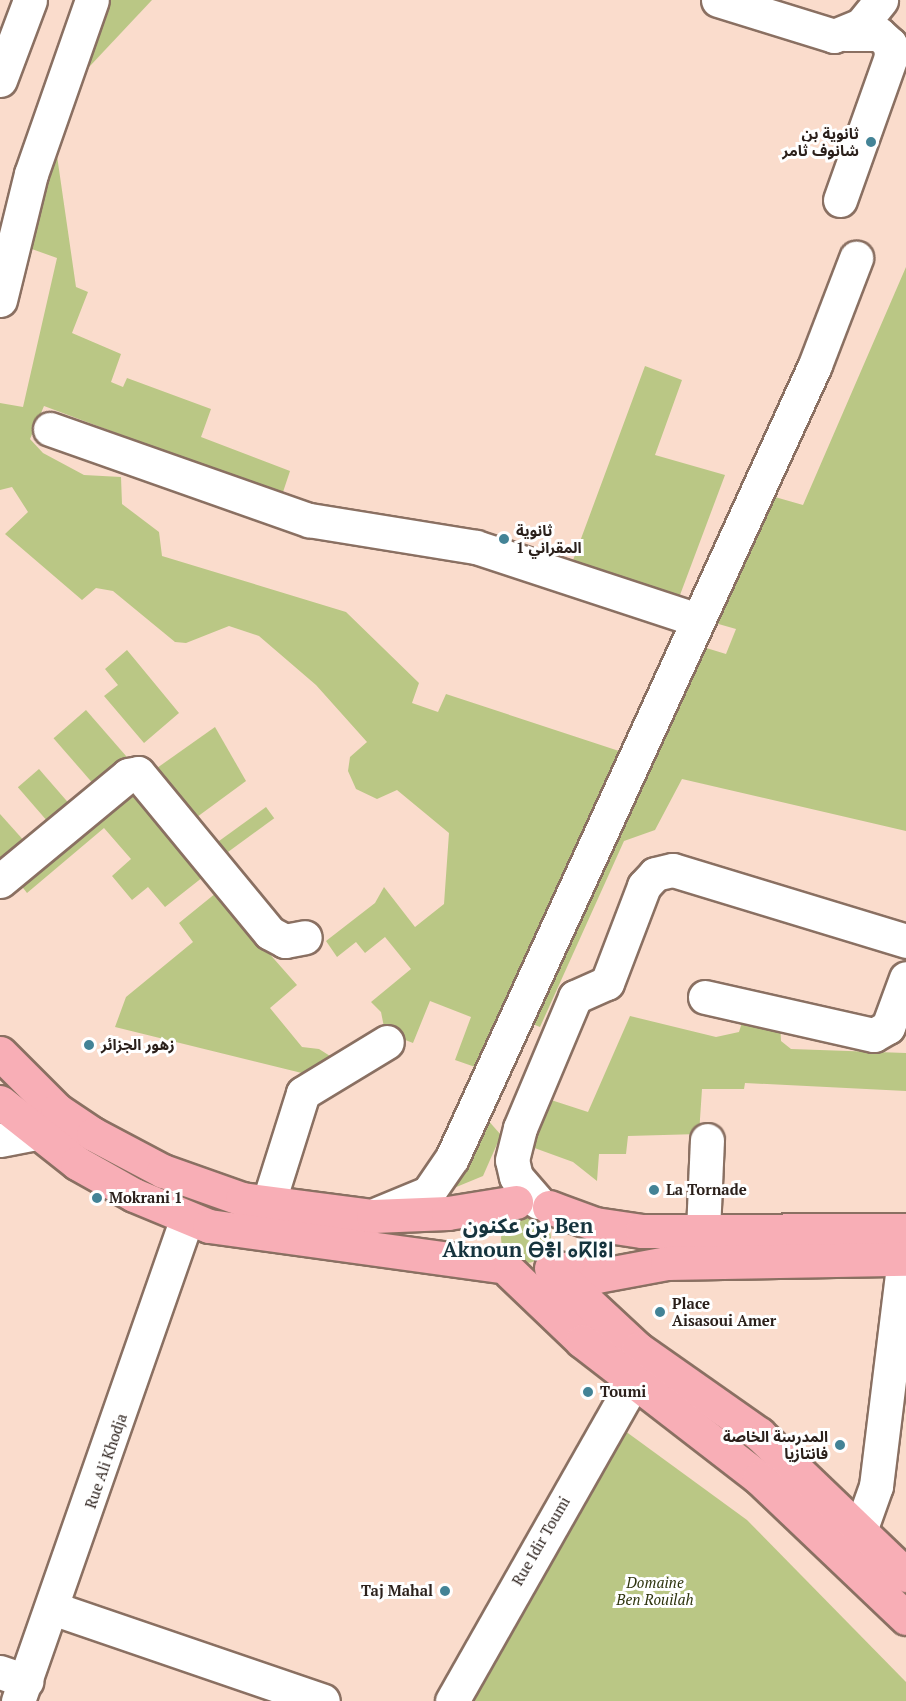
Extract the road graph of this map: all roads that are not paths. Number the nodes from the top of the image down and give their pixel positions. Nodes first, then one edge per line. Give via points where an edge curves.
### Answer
1 (30, 0) edge
2 (92, 0) edge
3 (718, 0) edge
4 (881, 0) edge
5 (845, 34) junction
6 (0, 80) edge
7 (840, 200) dead end
8 (855, 258) dead end
9 (0, 300) edge
10 (50, 429) dead end
11 (695, 619) junction
12 (0, 881) edge
13 (305, 937) dead end
14 (906, 941) edge
15 (906, 978) edge
16 (705, 997) dead end
17 (387, 1042) dead end
18 (0, 1053) edge
19 (480, 1099) junction
20 (2, 1115) edge
21 (520, 1128) junction
22 (707, 1140) dead end
23 (268, 1204) junction
24 (534, 1204) junction
25 (373, 1216) junction
26 (187, 1218) junction
27 (703, 1231) junction
28 (905, 1249) edge
29 (552, 1267) junction
30 (633, 1268) junction
31 (506, 1269) junction
32 (605, 1319) junction
33 (633, 1383) junction
34 (860, 1531) junction
35 (906, 1575) edge
36 (55, 1609) junction
37 (906, 1618) edge
38 (15, 1685) edge
39 (323, 1701) edge
40 (452, 1701) edge

1 - 6 street
2 - 9 street via 31,174
3 - 5 street via 818,35
4 - 5 street
5 - 7 street via 879,34 890,44 891,57
8 - 11 street via 815,365
10 - 11 street via 309,520 477,547
11 - 19 street via 637,760
12 - 13 street via 128,775 138,773 270,933 285,941
14 - 21 street via 673,870 655,874 644,886 607,983 575,998
15 - 16 street via 888,1027 874,1035
17 - 23 street via 303,1094
18 - 23 main road via 57,1110 93,1134 173,1175
19 - 21 street via 513,1113
19 - 25 street via 434,1186
20 - 26 main road via 134,1195
21 - 24 street via 512,1160 516,1177
22 - 27 street
23 - 25 main road
24 - 25 main road
24 - 27 main road via 619,1229
24 - 29 main road via 565,1238
24 - 31 main road via 491,1226 490,1247
26 - 31 main road via 248,1235
26 - 36 street, Rue Ali Khodja
27 - 28 main road
28 - 30 main road
28 - 34 street via 876,1486
29 - 30 main road via 597,1276
29 - 31 main road via 531,1276
29 - 32 main road
30 - 32 main road via 610,1289
31 - 33 main road
32 - 34 main road via 759,1434
33 - 37 main road via 751,1471
33 - 40 street, Rue Idir Toumi
34 - 35 main road
36 - 38 street, Rue Ali Khodja
36 - 39 street

